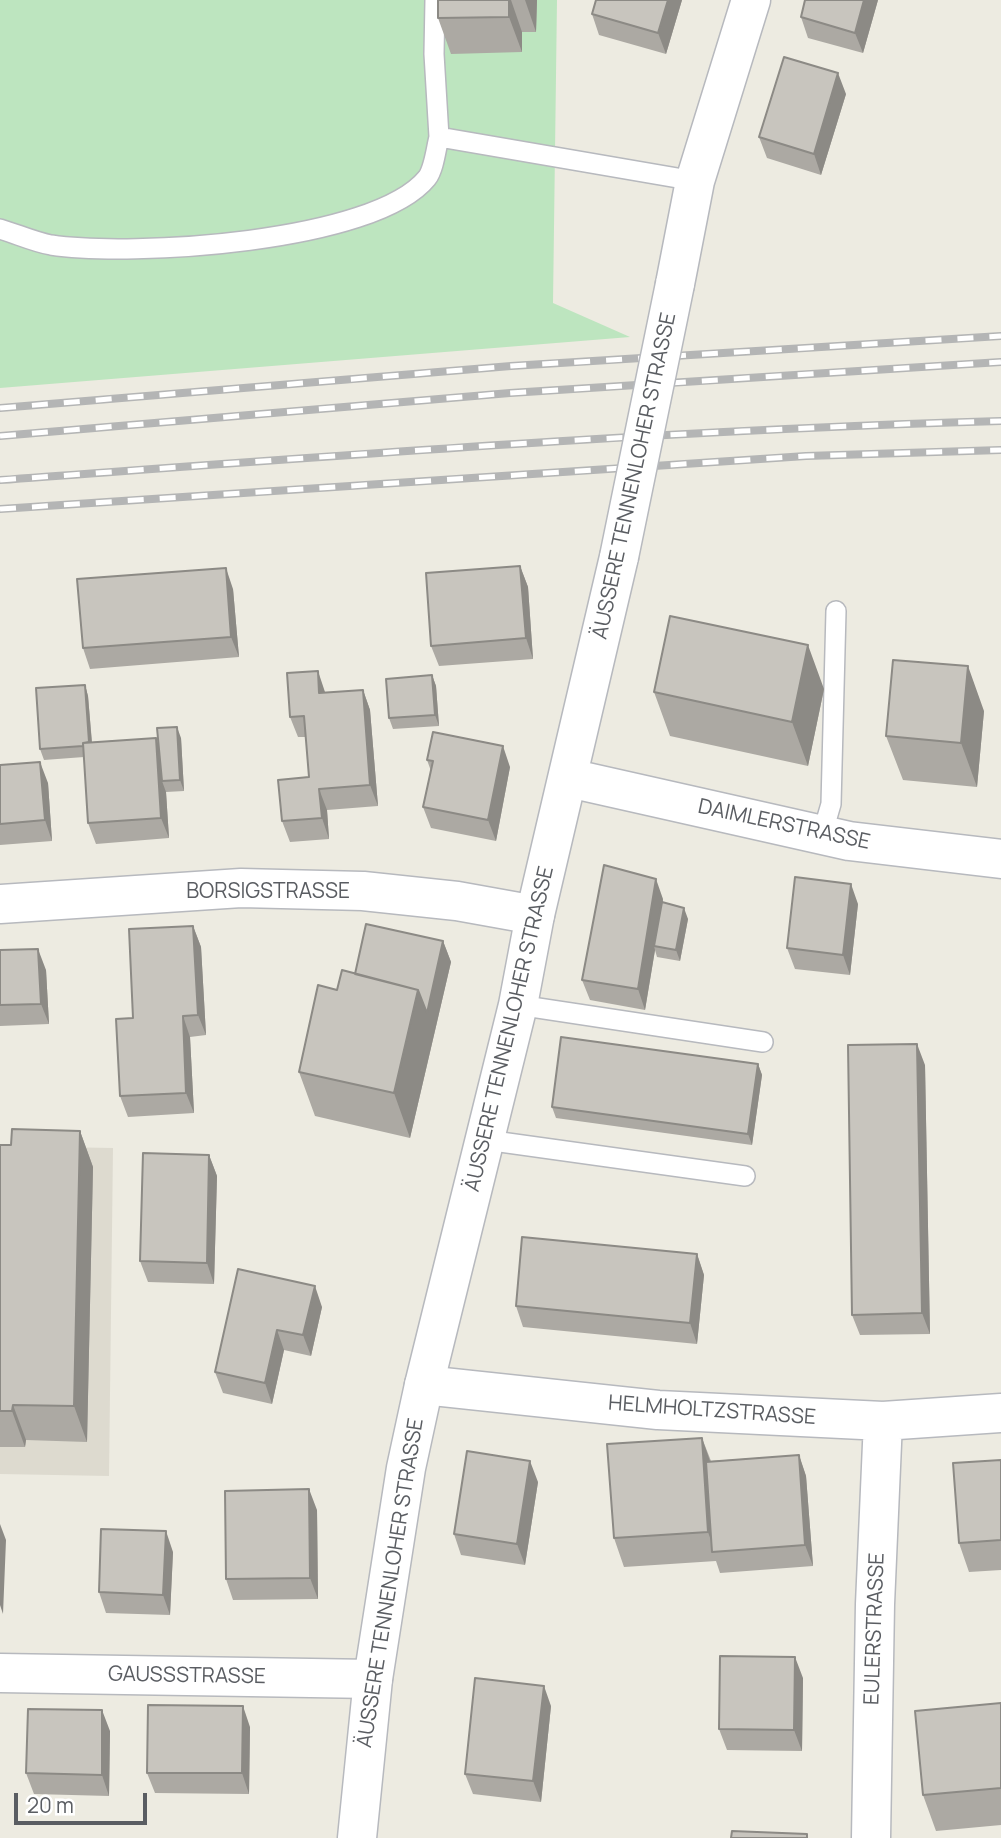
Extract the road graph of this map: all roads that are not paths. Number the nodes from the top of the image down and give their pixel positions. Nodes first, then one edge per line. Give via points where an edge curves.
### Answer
1 (435, 0) edge
2 (751, 0) edge
3 (439, 137) junction
4 (695, 181) junction
5 (0, 229) edge
6 (836, 611) dead end
7 (569, 778) junction
8 (822, 835) junction
9 (1001, 859) edge
10 (0, 904) edge
11 (535, 915) junction
12 (518, 1005) junction
13 (763, 1042) dead end
14 (486, 1140) junction
15 (745, 1176) dead end
16 (424, 1385) junction
17 (1001, 1413) edge
18 (883, 1421) junction
19 (0, 1673) edge
20 (373, 1679) junction
21 (357, 1838) edge
22 (871, 1838) edge

1 - 3 lane
2 - 4 street, ÄUSSERE TENNENLOHER STRASSE
3 - 4 lane
3 - 5 lane via 428,177 392,206 320,228 249,242 132,250 50,244
4 - 7 street, ÄUSSERE TENNENLOHER STRASSE, bridge
6 - 8 lane via 831,804
7 - 8 street, DAIMLERSTRASSE
7 - 11 street, ÄUSSERE TENNENLOHER STRASSE
8 - 9 street, DAIMLERSTRASSE
10 - 11 street, BORSIGSTRASSE via 241,888 363,891
11 - 12 street, ÄUSSERE TENNENLOHER STRASSE
12 - 13 lane
12 - 14 street, ÄUSSERE TENNENLOHER STRASSE
14 - 15 lane
14 - 16 street, ÄUSSERE TENNENLOHER STRASSE
16 - 18 street, HELMHOLTZSTRASSE via 657,1410
16 - 20 street, ÄUSSERE TENNENLOHER STRASSE via 406,1468
17 - 18 street, HELMHOLTZSTRASSE
18 - 22 street, EULERSTRASSE
19 - 20 street, GAUSSSTRASSE
20 - 21 street, ÄUSSERE TENNENLOHER STRASSE

